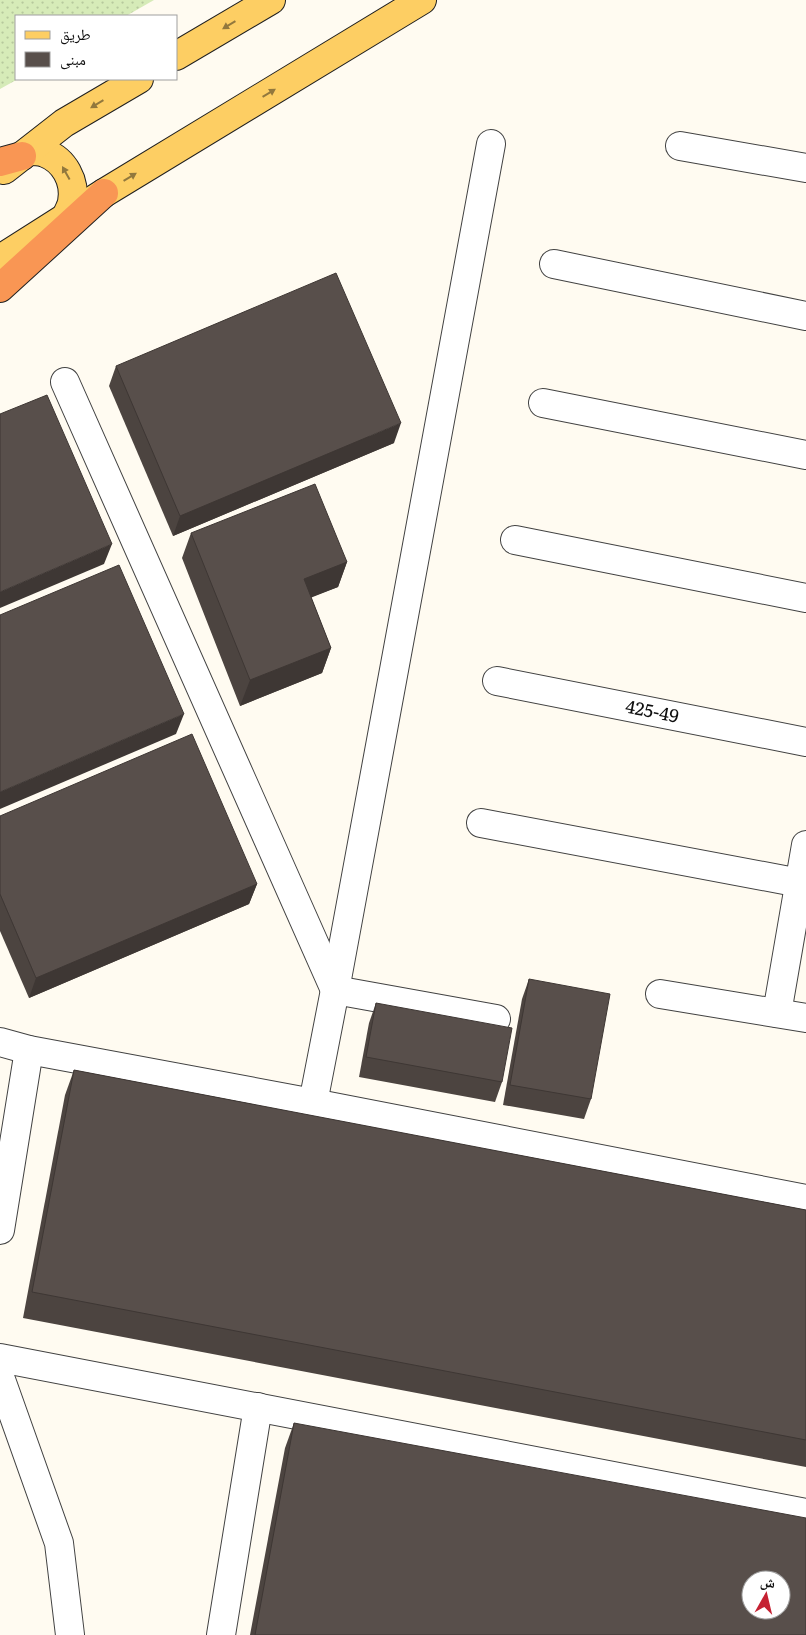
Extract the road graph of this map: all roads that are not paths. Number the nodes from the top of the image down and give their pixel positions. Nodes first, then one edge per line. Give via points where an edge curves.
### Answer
1 (271, 0) edge
2 (422, 0) edge
3 (178, 55) edge
4 (137, 80) edge
5 (491, 144) dead end
6 (680, 146) dead end
7 (17, 156) edge
8 (806, 168) edge
9 (0, 173) edge
10 (104, 193) junction
11 (66, 216) junction
12 (0, 259) edge
13 (554, 264) dead end
14 (0, 288) edge
15 (806, 316) edge
16 (65, 382) dead end
17 (543, 404) dead end
18 (806, 455) edge
19 (515, 540) dead end
20 (806, 598) edge
21 (497, 681) dead end
22 (806, 742) edge
23 (481, 823) dead end
24 (805, 853) edge
25 (800, 882) junction
26 (335, 990) junction
27 (660, 994) dead end
28 (777, 1013) junction
29 (806, 1018) edge
30 (496, 1019) dead end
31 (0, 1042) edge
32 (28, 1050) junction
33 (313, 1103) junction
34 (806, 1199) edge
35 (0, 1230) edge
36 (0, 1358) edge
37 (0, 1378) edge
38 (258, 1407) junction
39 (806, 1513) edge
40 (70, 1635) edge
41 (221, 1635) edge

1 -> 3 main road
10 -> 2 main road
4 -> 7 main road via 64,123
5 - 26 street
6 - 8 street
7 - 9 main road
11 -> 7 main road via 72,203 73,187 68,172 58,160 44,153
10 - 11 main road
10 - 14 highway
11 - 12 main road
13 - 15 street
16 - 26 street
17 - 18 street
19 - 20 street
21 - 22 street, 425-49
23 - 25 street
24 - 25 street
25 - 28 street
26 - 30 street
26 - 33 street
27 - 28 street
28 - 29 street
31 - 32 street
32 - 33 street
32 - 35 street
33 - 34 street
36 - 38 street
37 - 40 street via 59,1543
38 - 39 street
38 - 41 street

